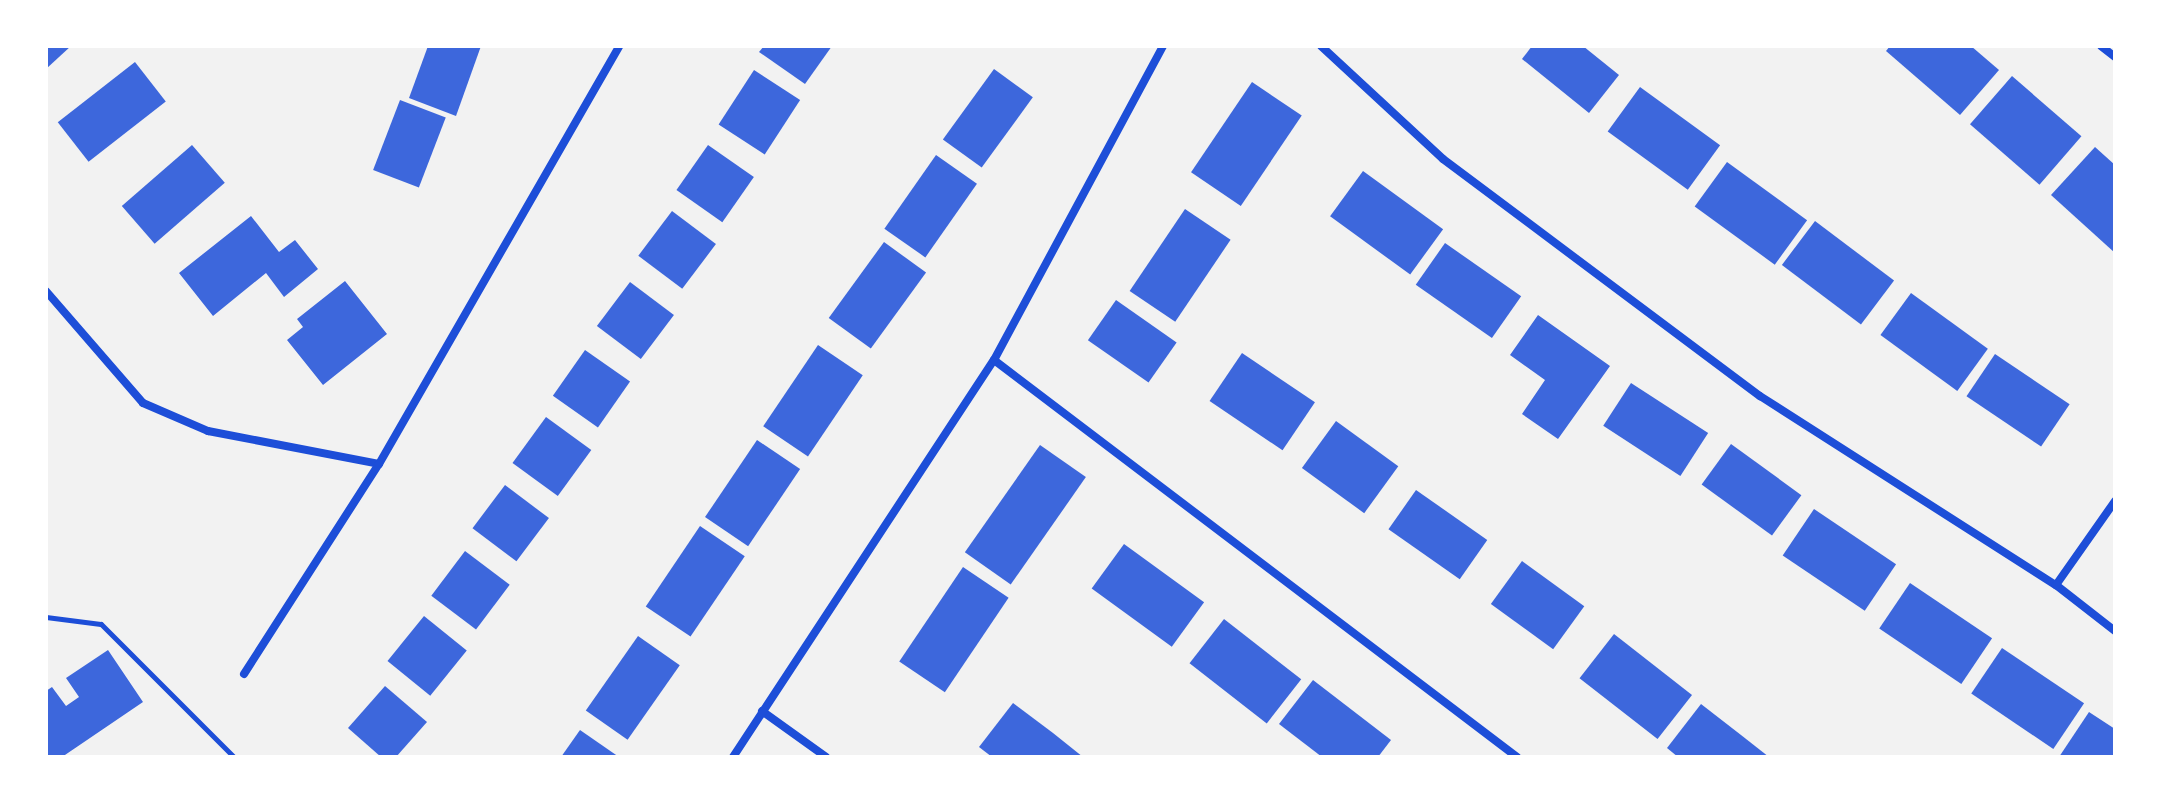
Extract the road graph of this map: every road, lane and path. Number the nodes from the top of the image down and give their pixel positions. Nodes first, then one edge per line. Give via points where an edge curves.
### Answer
1 (619, 46) edge
2 (1163, 46) edge
3 (1321, 46) edge
4 (2101, 46) edge
5 (2115, 57) edge
6 (46, 291) edge
7 (994, 360) junction
8 (379, 464) junction
9 (2115, 501) edge
10 (2056, 585) junction
11 (46, 617) edge
12 (2115, 631) edge
13 (244, 674) dead end
14 (762, 711) junction
15 (234, 757) edge
16 (733, 757) edge
17 (826, 757) edge
18 (1517, 757) edge

1 - 8 street
2 - 7 street
3 - 10 street via 1443,159 1760,396
4 - 5 street
6 - 8 street via 143,403 208,431
7 - 14 street
7 - 18 street
8 - 13 street
9 - 10 street
10 - 12 street
11 - 15 path via 101,624
14 - 16 street
14 - 17 street

